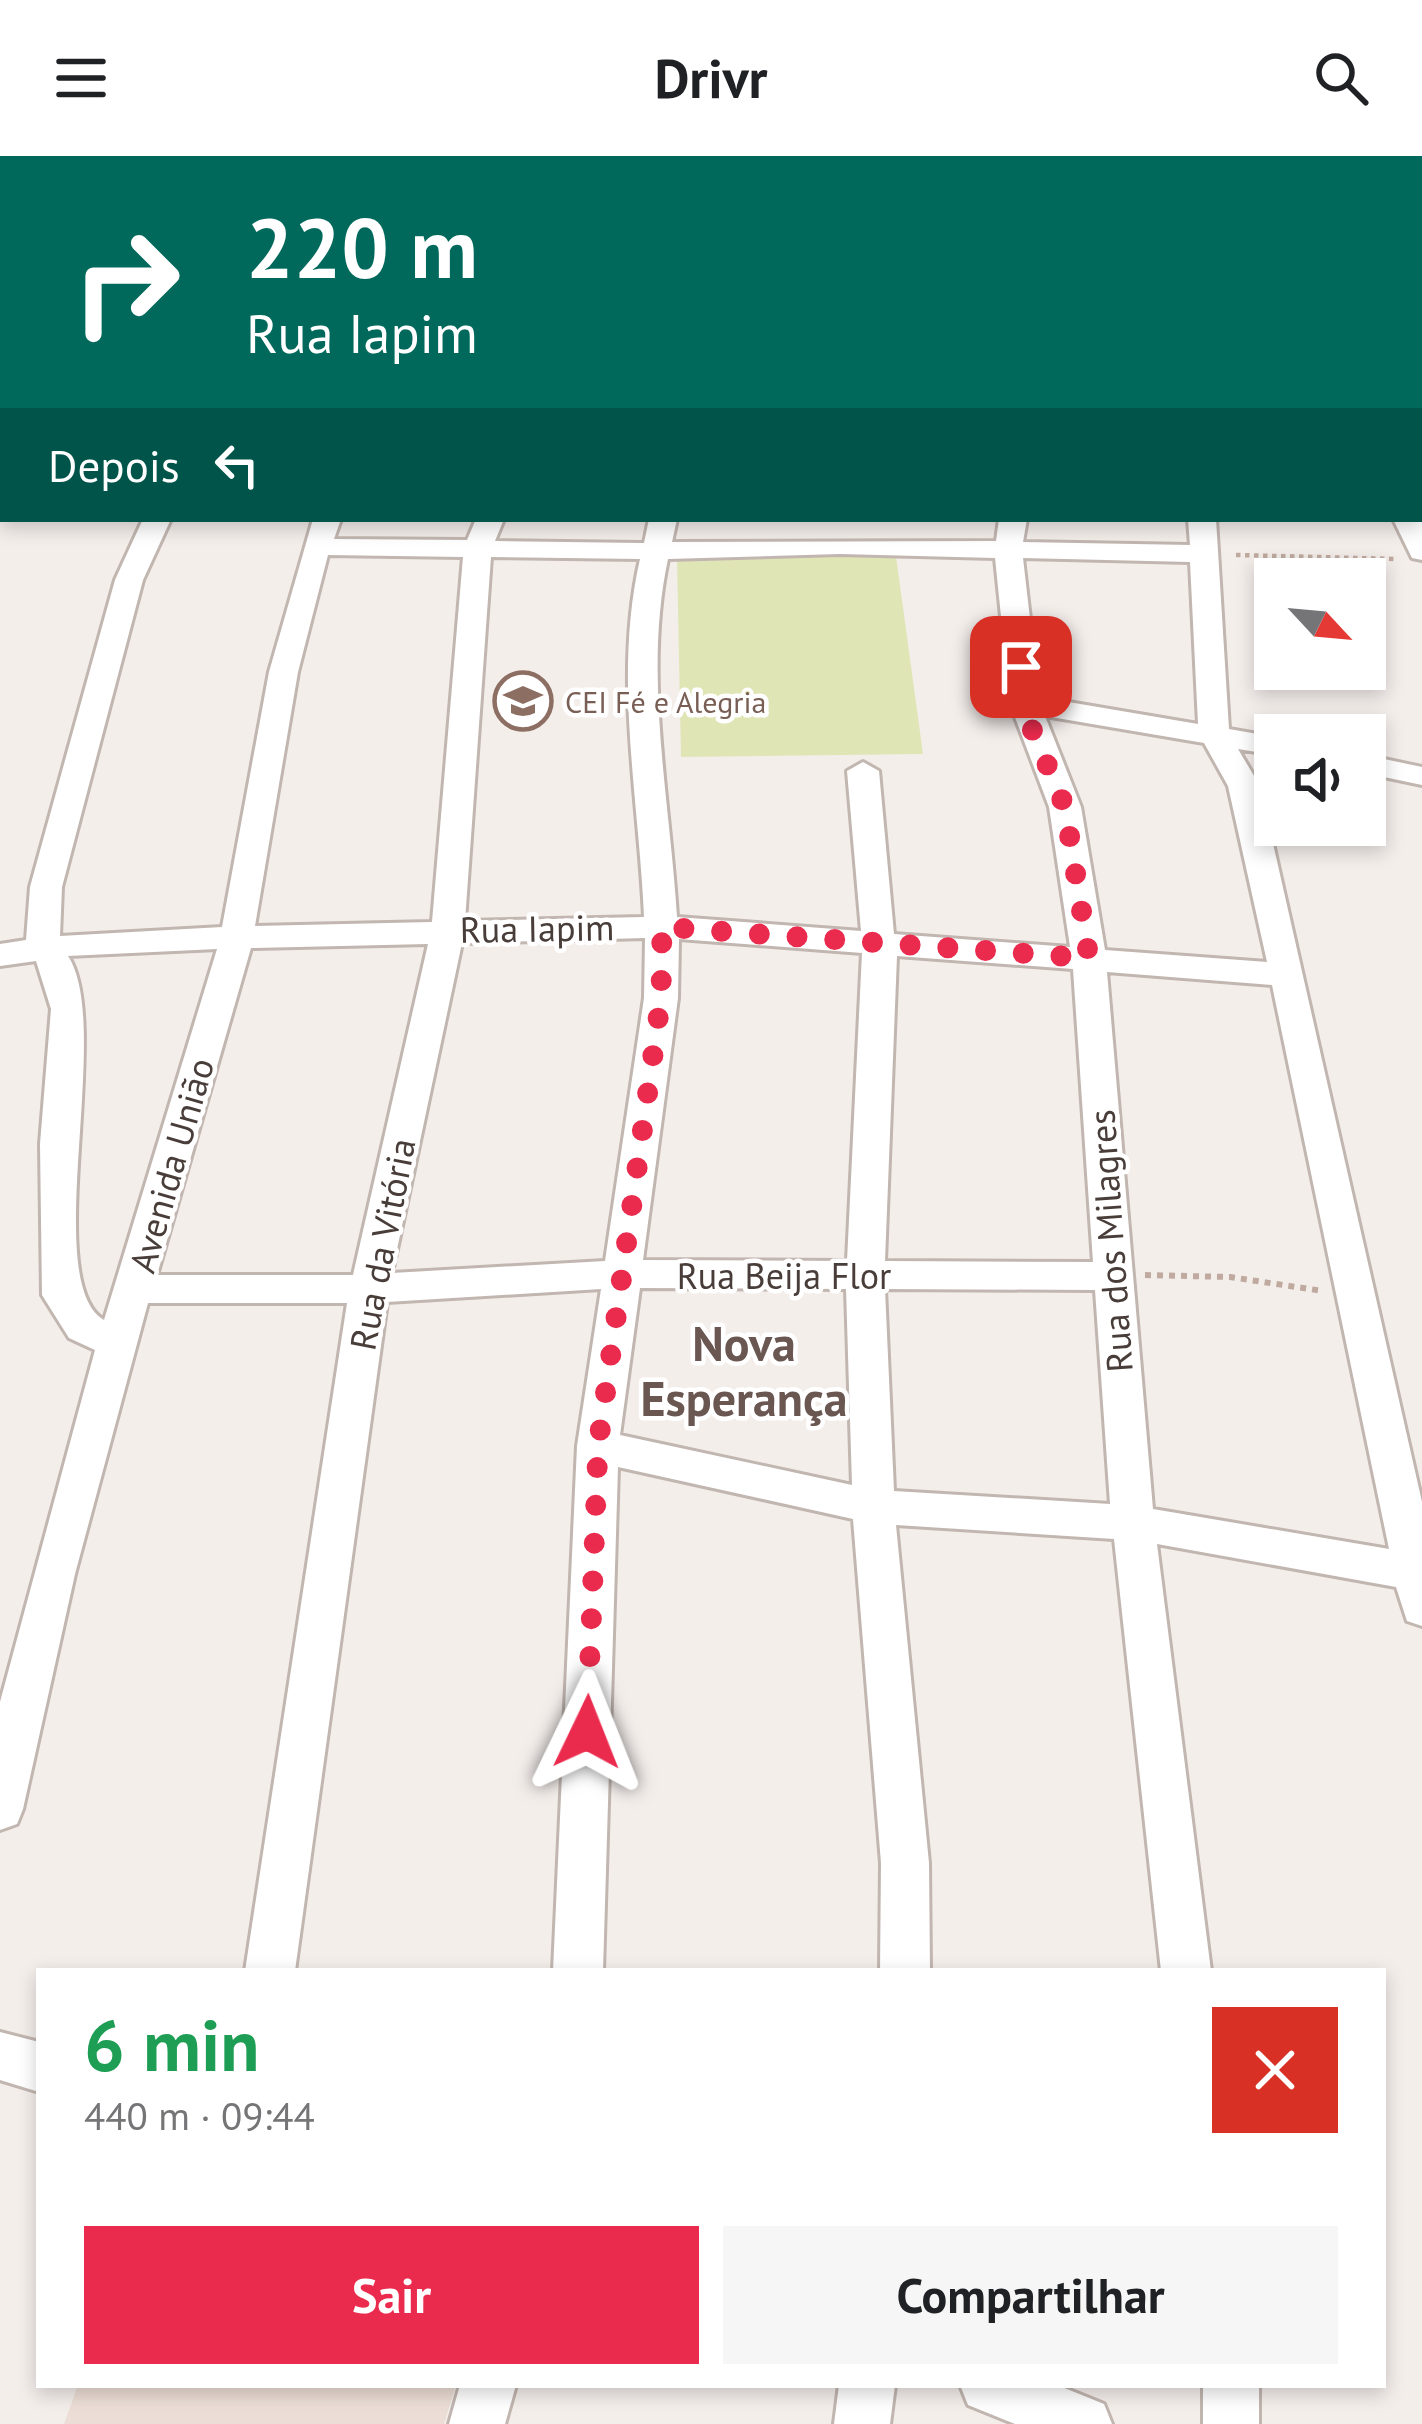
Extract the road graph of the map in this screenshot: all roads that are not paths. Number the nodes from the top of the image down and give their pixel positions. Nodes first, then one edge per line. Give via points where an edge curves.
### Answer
1 (156, 522) edge
2 (1407, 522) edge
3 (843, 532) edge
4 (321, 533) edge
5 (484, 534) edge
6 (658, 535) edge
7 (1010, 536) edge
8 (1202, 537) edge
9 (1411, 555) edge
10 (1025, 704) junction
11 (1214, 734) junction
12 (1254, 742) edge
13 (1386, 768) edge
14 (863, 771) dead end
15 (1422, 776) edge
16 (662, 927) junction
17 (448, 929) junction
18 (237, 935) junction
19 (880, 943) junction
20 (43, 946) junction
21 (0, 955) edge
22 (1089, 958) junction
23 (1289, 975) junction
24 (620, 1274) junction
25 (865, 1275) junction
26 (1112, 1276) junction
27 (135, 1289) junction
28 (369, 1289) junction
29 (117, 1342) junction
30 (598, 1446) junction
31 (876, 1508) junction
32 (1133, 1523) junction
33 (1419, 1585) edge
34 (12, 1688) edge
35 (0, 1809) edge
36 (270, 1968) edge
37 (578, 1968) edge
38 (905, 1968) edge
39 (1186, 1968) edge
40 (0, 2056) edge
41 (36, 2066) edge
42 (487, 2388) edge
43 (867, 2388) edge
44 (995, 2388) edge
45 (1231, 2388) edge
46 (478, 2424) edge
47 (862, 2424) edge
48 (1084, 2424) edge
49 (1232, 2424) edge

1 - 20 street via 129,580 58,827
2 - 9 street
3 - 6 street
3 - 7 street
4 - 5 street
4 - 18 street, Avenida União via 287,656
5 - 6 street
5 - 17 street, Rua da Vitória
6 - 16 street via 640,639
7 - 8 street
7 - 10 street, Rua dos Milagres
8 - 11 street
10 - 11 street
10 - 22 street, Rua dos Milagres via 1065,807
11 - 12 street
11 - 23 street via 1244,786
13 - 15 street
14 - 19 street
16 - 17 street, Rua Iapim
16 - 19 street, Rua Iapim
16 - 24 street via 661,998
17 - 18 street, Rua Iapim
17 - 28 street, Rua da Vitória
18 - 20 street, Rua Iapim
18 - 27 street, Avenida União
19 - 22 street, Rua Iapim
19 - 25 street
20 - 21 street, Rua Iapim
20 - 29 street via 59,969 68,1009 58,1144 62,1294 83,1327
22 - 23 street, Rua Iapim
22 - 26 street, Rua dos Milagres
23 - 33 street
24 - 25 street, Rua Beija Flor
24 - 28 street, Rua Beija Flor
24 - 30 street
25 - 26 street, Rua Beija Flor
25 - 31 street
26 - 32 street, Rua dos Milagres
27 - 28 street, Rua Beija Flor
27 - 29 street, Avenida União
28 - 36 street, Rua da Vitória
29 - 34 street, Avenida União
30 - 31 street
30 - 37 street
31 - 32 street
31 - 38 street via 905,1863
32 - 33 street via 1255,1540
32 - 39 street, Rua dos Milagres
34 - 35 street, Avenida União
40 - 41 street
42 - 46 street
43 - 47 street
44 - 48 street
45 - 49 street

